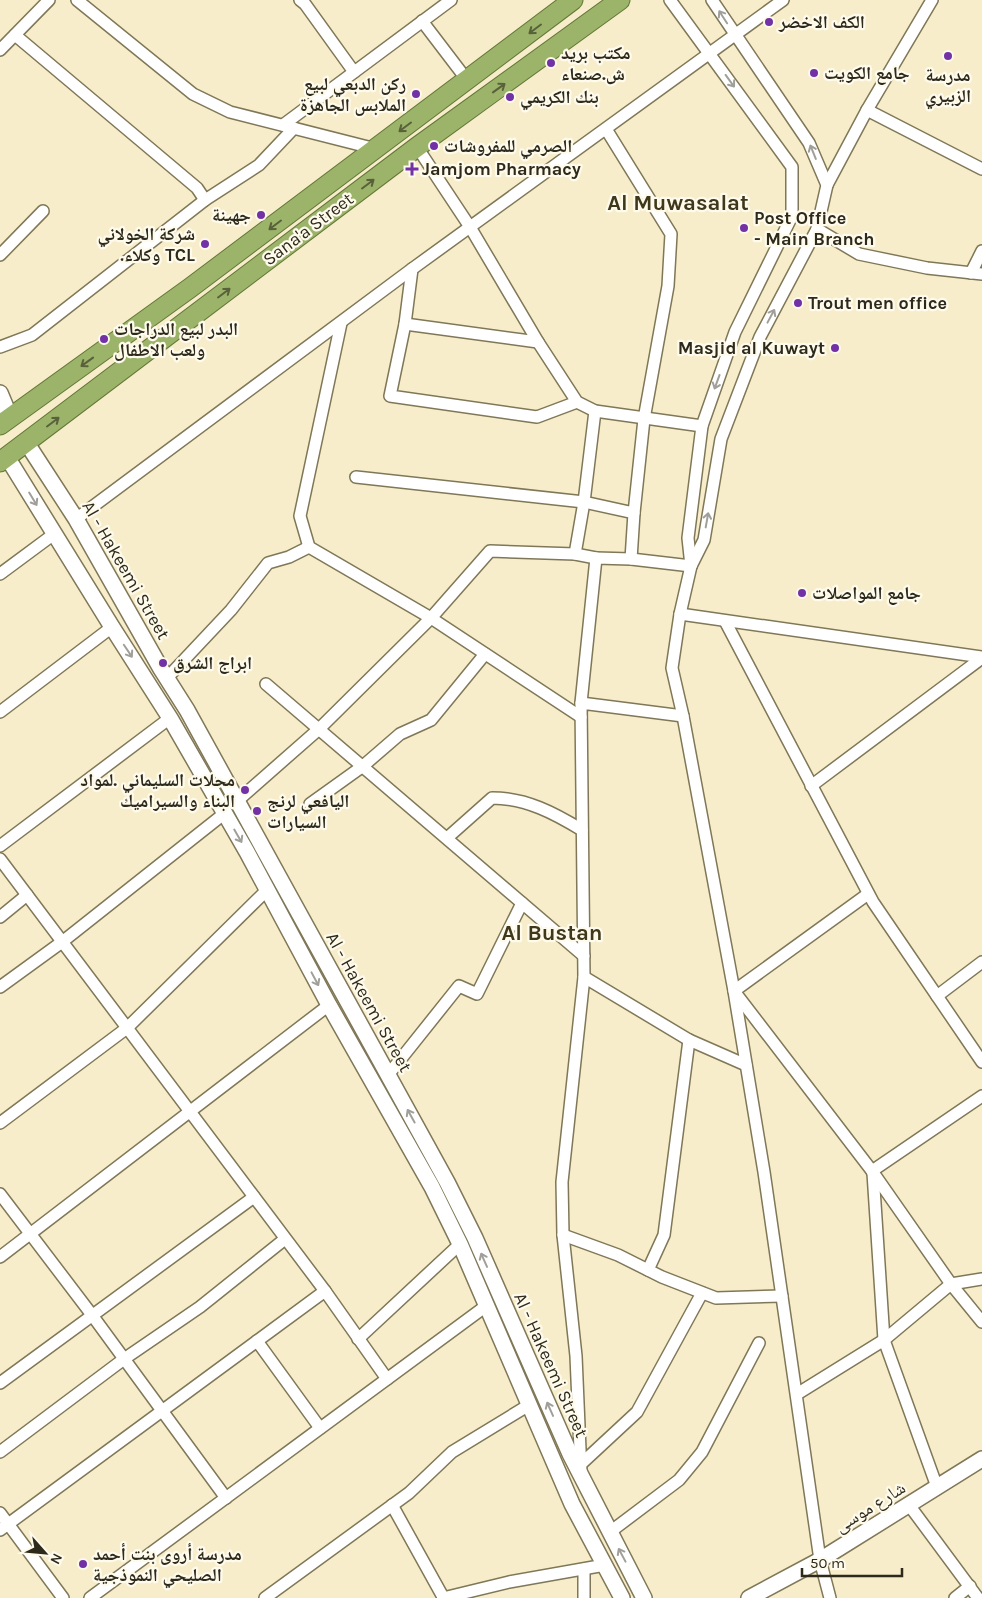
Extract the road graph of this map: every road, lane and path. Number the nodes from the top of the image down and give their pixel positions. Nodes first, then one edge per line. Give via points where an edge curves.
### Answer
1 (49, 0) edge
2 (77, 0) edge
3 (451, 0) edge
4 (574, 0) edge
5 (620, 0) edge
6 (670, 0) edge
7 (712, 0) edge
8 (784, 0) edge
9 (932, 0) edge
10 (304, 1) edge
11 (422, 21) junction
12 (15, 35) junction
13 (735, 36) junction
14 (0, 50) edge
15 (710, 54) junction
16 (354, 72) junction
17 (467, 80) junction
18 (867, 110) junction
19 (289, 127) junction
20 (606, 129) junction
21 (417, 147) junction
22 (376, 149) junction
23 (982, 169) edge
24 (827, 185) junction
25 (205, 200) junction
26 (44, 211) dead end
27 (470, 227) junction
28 (817, 229) junction
29 (982, 251) edge
30 (0, 255) edge
31 (412, 269) junction
32 (976, 273) edge
33 (190, 288) junction
34 (201, 310) junction
35 (149, 317) junction
36 (341, 323) junction
37 (405, 324) junction
38 (163, 339) junction
39 (538, 342) junction
40 (0, 346) edge
41 (0, 393) edge
42 (577, 402) junction
43 (595, 412) junction
44 (644, 419) junction
45 (5, 421) edge
46 (702, 426) junction
47 (26, 442) junction
48 (4, 460) edge
49 (356, 477) dead end
50 (584, 502) junction
51 (634, 513) junction
52 (76, 518) junction
53 (54, 534) junction
54 (309, 547) junction
55 (575, 554) junction
56 (596, 558) junction
57 (632, 558) junction
58 (691, 566) junction
59 (0, 574) edge
60 (680, 614) junction
61 (431, 618) junction
62 (725, 621) junction
63 (112, 627) junction
64 (485, 654) junction
65 (982, 658) edge
66 (167, 678) junction
67 (266, 684) dead end
68 (581, 704) junction
69 (0, 712) edge
70 (683, 716) junction
71 (582, 717) junction
72 (170, 718) junction
73 (319, 729) junction
74 (363, 766) junction
75 (811, 786) junction
76 (237, 801) junction
77 (310, 804) dead end
78 (225, 813) junction
79 (582, 830) junction
80 (447, 838) junction
81 (0, 846) edge
82 (0, 859) edge
83 (267, 890) junction
84 (868, 894) junction
85 (27, 895) junction
86 (522, 903) junction
87 (0, 917) edge
88 (62, 942) junction
89 (584, 956) junction
90 (982, 962) edge
91 (584, 977) junction
92 (0, 987) edge
93 (734, 991) junction
94 (937, 996) junction
95 (329, 1005) junction
96 (127, 1028) junction
97 (689, 1040) junction
98 (982, 1062) edge
99 (746, 1065) junction
100 (388, 1075) junction
101 (982, 1096) edge
102 (190, 1112) junction
103 (0, 1123) edge
104 (872, 1171) junction
105 (0, 1194) edge
106 (254, 1197) junction
107 (30, 1234) junction
108 (563, 1235) junction
109 (285, 1239) junction
110 (460, 1244) junction
111 (0, 1257) edge
112 (648, 1270) junction
113 (982, 1279) edge
114 (951, 1284) junction
115 (324, 1291) junction
116 (702, 1293) junction
117 (782, 1296) junction
118 (486, 1306) junction
119 (92, 1315) junction
120 (982, 1322) edge
121 (358, 1339) junction
122 (884, 1340) junction
123 (257, 1341) junction
124 (759, 1343) dead end
125 (124, 1359) junction
126 (386, 1379) junction
127 (0, 1383) edge
128 (796, 1394) junction
129 (529, 1405) junction
130 (162, 1410) junction
131 (320, 1428) junction
132 (0, 1452) edge
133 (982, 1459) edge
134 (581, 1471) junction
135 (937, 1487) junction
136 (226, 1498) junction
137 (392, 1505) junction
138 (909, 1505) junction
139 (0, 1514) edge
140 (4, 1527) edge
141 (610, 1532) junction
142 (820, 1560) junction
143 (605, 1565) junction
144 (584, 1569) junction
145 (970, 1586) junction
146 (63, 1598) edge
147 (90, 1598) edge
148 (265, 1598) edge
149 (443, 1598) edge
150 (584, 1598) edge
151 (622, 1598) edge
152 (644, 1598) edge
153 (749, 1598) edge
154 (830, 1598) edge
155 (955, 1598) edge
156 (978, 1598) edge

1 - 12 street
2 - 19 street via 193,94 230,112
3 - 11 street
4 -> 17 highway, Sana'a Street
21 -> 5 highway, Sana'a Street
6 - 15 street
13 -> 7 street
8 - 13 street
9 - 18 street
10 - 16 street
11 - 16 street
11 - 17 street
12 - 14 street
12 - 25 street via 197,188
13 - 15 street
24 -> 13 street via 810,143
15 - 20 street
15 -> 46 street via 792,167 792,216 735,332
16 - 19 street
17 -> 22 highway, Sana'a Street
18 - 23 street
18 - 24 street
19 - 22 street
19 - 25 street via 259,165
20 - 27 street
20 - 44 street via 671,234 668,286
21 - 27 street
34 -> 21 highway, Sana'a Street
22 -> 33 highway, Sana'a Street
24 - 28 street
25 - 40 street via 32,335
26 - 30 street
27 - 31 street
27 - 39 street
28 - 32 street via 859,254 927,268
58 -> 28 street via 704,540 721,439 760,337
29 - 32 street
31 - 36 street
31 - 37 street
33 - 34 highway via 187,296 190,305
33 - 35 highway, Sana'a Street
34 - 38 highway, Sana'a Street
35 - 38 highway via 161,319 166,328
35 -> 45 highway, Sana'a Street
36 - 52 street
36 - 54 street via 300,516
37 - 39 street
37 - 42 street via 390,396 537,417
47 -> 38 highway, Sana'a Street
39 - 42 street
41 - 45 street
42 - 43 street
43 - 44 street
43 - 50 street
44 - 46 street
44 - 51 street
46 - 58 street via 688,538
47 - 48 highway, Sana'a Street
47 - 52 street, Al - Hakeemi Street
48 -> 53 street, Al - Hakeemi Street
49 - 50 street
50 - 51 street
50 - 55 street
51 - 57 street
52 - 66 street, Al - Hakeemi Street
53 - 59 street
53 - 63 street, Al - Hakeemi Street
54 - 61 street
54 - 66 street via 268,563 231,610
55 - 56 street
55 - 61 street via 490,550
56 - 57 street
56 - 68 street
57 - 58 street
58 - 60 street
60 - 62 street
60 - 70 street via 672,668
61 - 64 street
61 - 73 street
62 - 65 street
62 - 75 street
63 - 69 street
63 -> 72 street, Al - Hakeemi Street
64 - 71 street
64 - 74 street via 431,720 400,734
65 - 75 street
66 - 76 street, Al - Hakeemi Street
67 - 73 street
68 - 70 street
68 - 71 street
70 - 93 street
71 - 79 street
72 - 78 street, Al - Hakeemi Street
72 - 81 street
73 - 74 street
73 - 76 street
74 - 77 street
74 - 80 street
75 - 84 street
76 - 100 street, Al - Hakeemi Street
78 -> 83 street, Al - Hakeemi Street
78 - 88 street
79 - 80 street via 550,811 507,798 492,798
79 - 89 street
80 - 86 street
82 - 85 street
83 -> 95 street, Al - Hakeemi Street
83 - 96 street
84 - 93 street
84 - 94 street
85 - 87 street
85 - 88 street
86 - 89 street
86 - 100 street via 478,994 459,986
88 - 92 street
88 - 96 street
89 - 91 street
90 - 94 street
91 - 97 street
91 - 108 street via 562,1182
93 - 99 street
93 - 104 street
94 - 98 street
95 - 102 street
95 - 110 street, Al - Hakeemi Street via 432,1187
96 - 102 street
96 - 103 street
97 - 99 street
97 - 112 street via 664,1236
99 - 117 street
134 -> 100 street, Al - Hakeemi Street via 570,1454 475,1238
101 - 104 street
102 - 106 street
102 - 107 street
104 - 114 street
104 - 122 street
105 - 107 street
106 - 109 street
106 - 119 street
107 - 111 street
107 - 119 street
108 - 112 street
108 - 134 street via 576,1356
109 - 115 street
109 - 125 street via 200,1307
110 - 118 street, Al - Hakeemi Street
110 - 121 street
112 - 116 street
113 - 114 street
114 - 120 street
114 - 122 street
115 - 121 street
115 - 123 street
116 - 117 street via 716,1298
116 - 134 street via 637,1412
117 - 128 street
118 - 126 street
118 - 129 street, Al - Hakeemi Street
119 - 125 street
119 - 127 street
121 - 126 street
122 - 128 street
122 - 135 street
123 - 130 street
123 - 131 street
124 - 141 street via 702,1452 679,1480
125 - 130 street
125 - 132 street
126 - 131 street
128 - 142 street
129 - 137 street via 452,1452
129 - 143 street, Al - Hakeemi Street via 572,1504
130 - 136 street
130 - 140 street
131 - 136 street
133 - 135 street, شارع موسى
134 - 141 street, Al - Hakeemi Street
135 - 138 street, شارع موسى
136 - 147 street
137 - 148 street
137 - 149 street
138 - 142 street, شارع موسى
138 - 145 street
139 - 140 street
140 - 146 street
152 -> 141 street, Al - Hakeemi Street
142 - 153 street, شارع موسى
142 - 154 street
143 - 144 street
143 - 151 street, Al - Hakeemi Street
144 - 149 street via 508,1582
144 - 150 street
145 - 155 street
145 - 156 street

